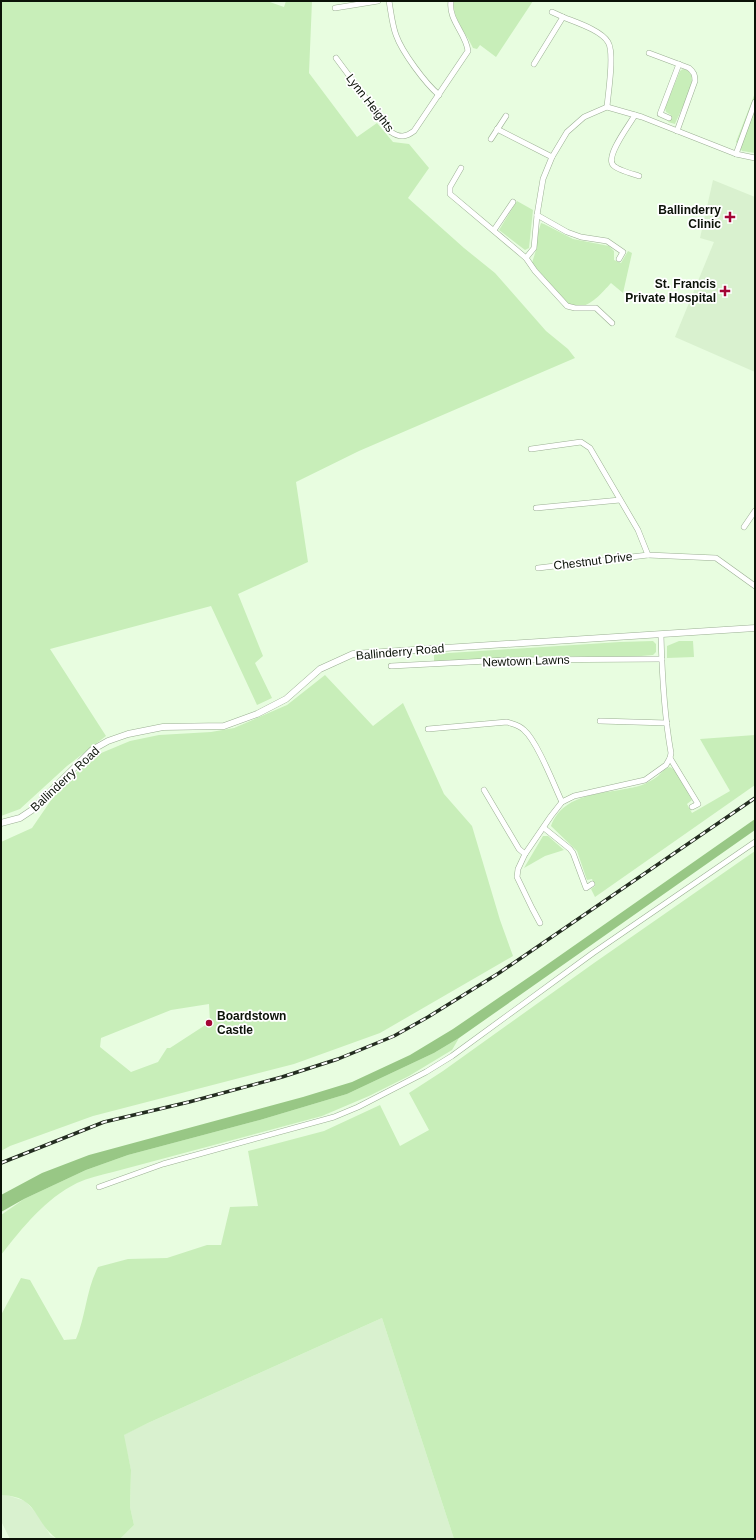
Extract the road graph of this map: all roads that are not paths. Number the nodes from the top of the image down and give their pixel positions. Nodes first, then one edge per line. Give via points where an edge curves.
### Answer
1 (378, 1) edge
2 (389, 1) edge
3 (451, 1) edge
4 (335, 8) dead end
5 (552, 12) dead end
6 (562, 17) junction
7 (649, 53) dead end
8 (336, 58) dead end
9 (534, 64) dead end
10 (679, 64) junction
11 (439, 96) junction
12 (755, 102) edge
13 (607, 107) junction
14 (635, 115) junction
15 (506, 116) dead end
16 (669, 118) dead end
17 (497, 129) junction
18 (677, 130) junction
19 (491, 139) dead end
20 (736, 154) junction
21 (552, 157) junction
22 (755, 158) edge
23 (461, 168) dead end
24 (639, 176) dead end
25 (513, 202) dead end
26 (537, 215) junction
27 (494, 230) junction
28 (526, 258) junction
29 (619, 259) dead end
30 (611, 319) dead end
31 (531, 449) dead end
32 (620, 500) junction
33 (536, 508) dead end
34 (755, 511) edge
35 (744, 527) dead end
36 (648, 555) junction
37 (538, 568) dead end
38 (755, 586) edge
39 (755, 628) edge
40 (661, 635) junction
41 (662, 659) junction
42 (391, 666) dead end
43 (600, 721) dead end
44 (667, 723) junction
45 (428, 729) dead end
46 (670, 758) junction
47 (484, 790) dead end
48 (562, 802) junction
49 (692, 807) dead end
50 (1, 823) edge
51 (544, 828) junction
52 (755, 842) edge
53 (525, 854) junction
54 (592, 884) dead end
55 (540, 923) dead end
56 (99, 1187) dead end

1 - 4 street
2 - 11 street via 395,33 400,44
3 - 11 street, Lynn Heights via 454,21 468,44 468,51
5 - 6 street
6 - 9 street
6 - 13 street via 598,32 608,42 611,55
7 - 10 street
8 - 11 street, Lynn Heights via 391,132 398,137 408,136 414,131
10 - 16 street via 660,114
10 - 18 street via 693,71 695,81
12 - 20 street
13 - 14 street
13 - 21 street via 584,117 567,132
14 - 18 street
14 - 24 street via 613,152 612,163 614,167
15 - 17 street
17 - 19 street
17 - 21 street
18 - 20 street
20 - 22 street
21 - 26 street via 543,179
23 - 27 street via 450,187 450,194
25 - 27 street
26 - 28 street via 534,248
26 - 29 street via 581,237 607,241 623,252
27 - 28 street
28 - 30 street via 568,306 596,308
31 - 32 street, Chestnut Drive via 581,442 590,448
32 - 33 street
32 - 36 street, Chestnut Drive via 638,530
34 - 35 street
36 - 37 street, Chestnut Drive
36 - 38 street, Chestnut Drive via 716,558
39 - 40 street, Ballinderry Road
40 - 41 street
40 - 50 street, Ballinderry Road via 353,654 320,669 286,699 257,714 224,726 163,727 108,741 92,750 32,810 20,818
41 - 42 street, Newtown Lawns via 507,660
41 - 44 street
43 - 44 street
44 - 46 street
45 - 48 street via 507,722 516,725 524,730 535,746
46 - 48 street via 645,780 574,796
46 - 49 street via 698,804
47 - 53 street via 519,849
48 - 51 street
51 - 53 street
51 - 54 street via 570,849 586,888
52 - 56 street via 426,1072 334,1117 163,1164
53 - 55 street via 517,877

